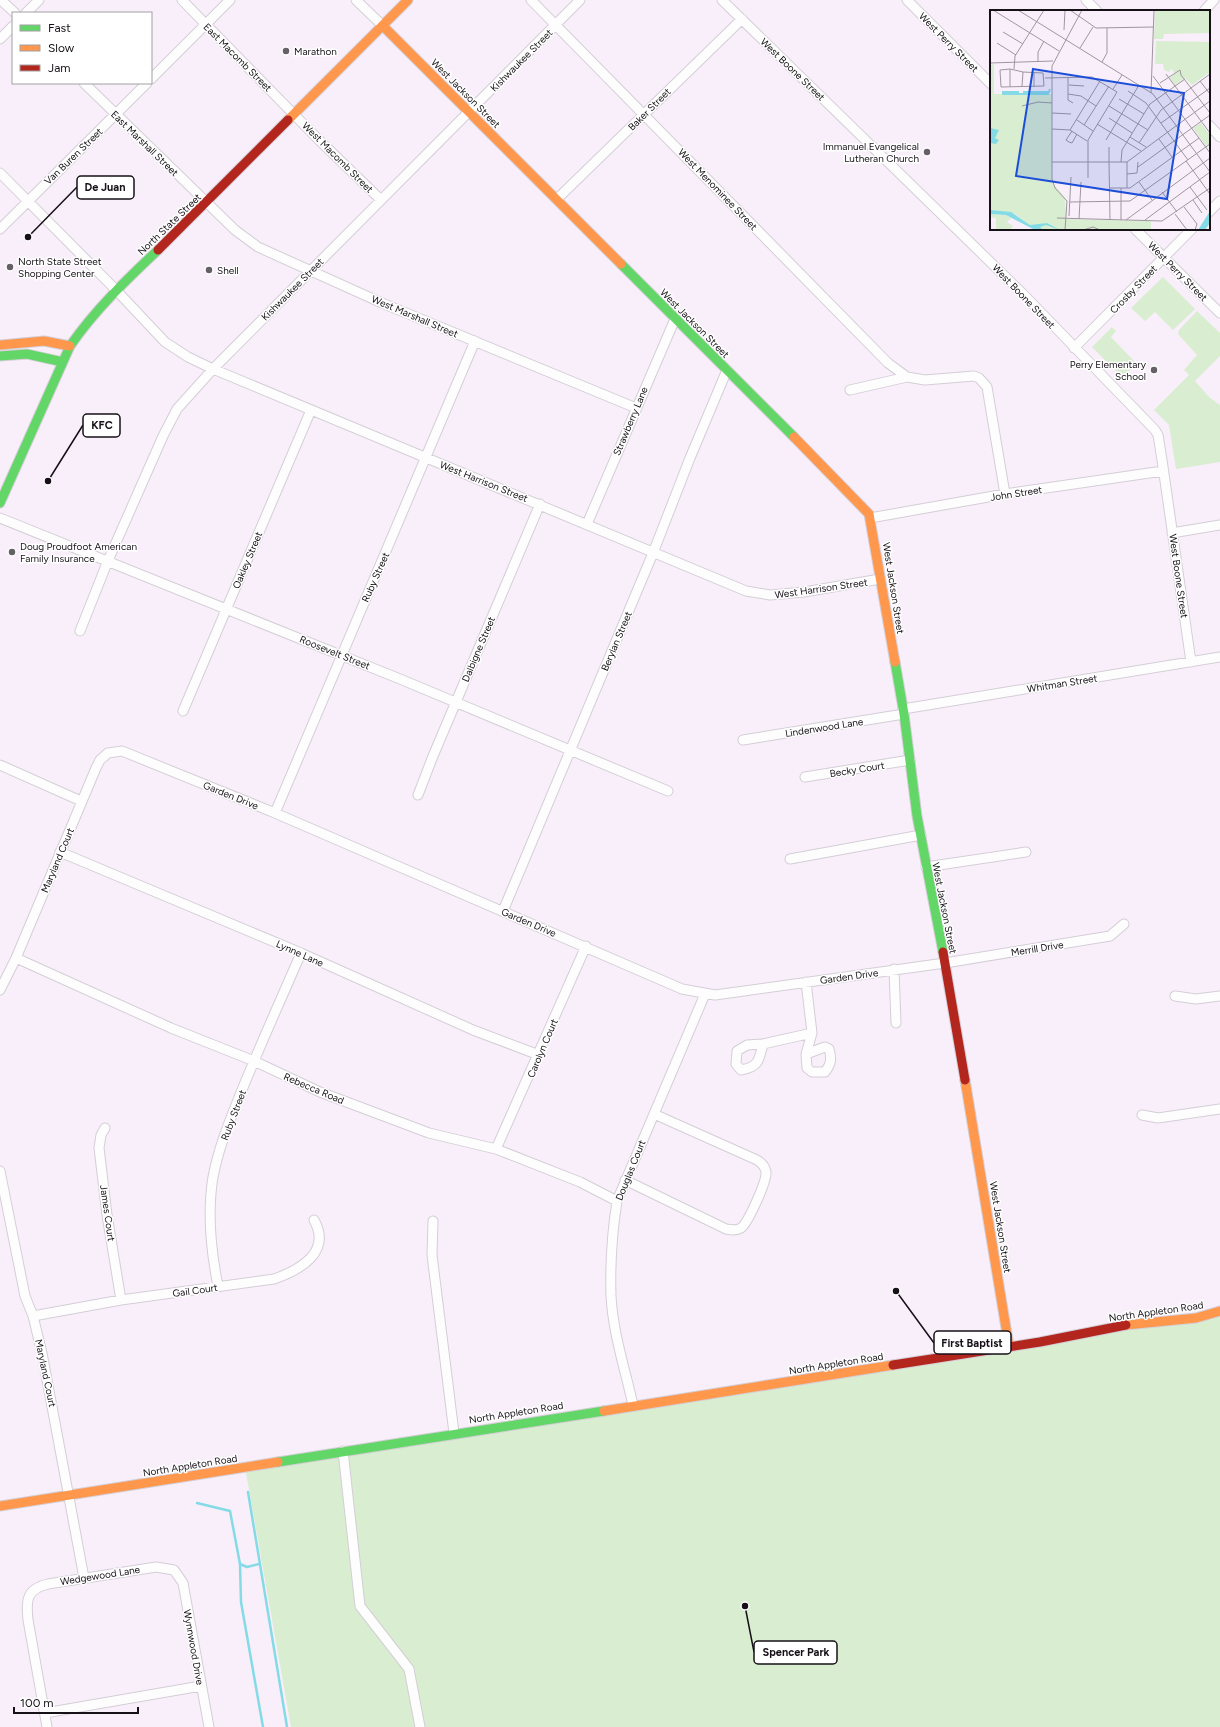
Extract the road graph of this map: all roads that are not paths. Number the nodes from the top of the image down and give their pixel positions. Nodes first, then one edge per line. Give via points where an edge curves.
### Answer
1 (1, 0) edge
2 (39, 0) edge
3 (182, 0) edge
4 (230, 0) edge
5 (356, 0) edge
6 (408, 0) edge
7 (531, 0) edge
8 (580, 0) edge
9 (722, 0) edge
10 (907, 0) edge
11 (1086, 0) edge
12 (1214, 0) edge
13 (1096, 10) edge
14 (1205, 10) edge
15 (14, 12) edge
16 (27, 12) edge
17 (742, 19) junction
18 (206, 24) junction
19 (556, 25) junction
20 (383, 26) junction
21 (12, 27) edge
22 (0, 39) edge
23 (152, 78) edge
24 (990, 83) edge
25 (85, 84) edge
26 (146, 84) edge
27 (470, 111) junction
28 (294, 113) junction
29 (644, 114) junction
30 (115, 115) junction
31 (1210, 126) edge
32 (1220, 136) edge
33 (0, 173) edge
34 (557, 199) junction
35 (381, 200) junction
36 (1220, 201) edge
37 (28, 202) junction
38 (207, 202) junction
39 (1210, 211) edge
40 (0, 229) edge
41 (1136, 230) edge
42 (1191, 230) edge
43 (1164, 258) junction
44 (311, 270) junction
45 (116, 290) junction
46 (1220, 313) edge
47 (675, 319) junction
48 (475, 341) junction
49 (0, 345) edge
50 (70, 346) junction
51 (1074, 348) junction
52 (0, 356) edge
53 (63, 362) junction
54 (213, 369) junction
55 (727, 370) junction
56 (907, 377) junction
57 (850, 390) dead end
58 (636, 408) junction
59 (311, 410) junction
60 (426, 457) junction
61 (1163, 471) junction
62 (1004, 494) junction
63 (0, 502) edge
64 (540, 504) junction
65 (0, 518) edge
66 (870, 518) junction
67 (587, 524) junction
68 (1220, 525) edge
69 (1172, 533) junction
70 (653, 553) junction
71 (107, 563) junction
72 (880, 579) junction
73 (226, 609) junction
74 (80, 631) dead end
75 (341, 655) junction
76 (1220, 657) edge
77 (1191, 662) junction
78 (456, 702) junction
79 (183, 711) dead end
80 (904, 712) junction
81 (743, 740) dead end
82 (570, 749) junction
83 (130, 754) joint
84 (910, 760) junction
85 (0, 765) edge
86 (804, 777) dead end
87 (668, 790) dead end
88 (418, 795) dead end
89 (81, 801) junction
90 (275, 813) junction
91 (920, 835) junction
92 (60, 852) junction
93 (1026, 852) dead end
94 (790, 859) dead end
95 (926, 867) junction
96 (503, 911) junction
97 (1124, 924) dead end
98 (586, 946) junction
99 (301, 953) junction
100 (16, 958) junction
101 (945, 963) junction
102 (894, 970) junction
103 (806, 982) junction
104 (0, 990) edge
105 (705, 994) junction
106 (1176, 996) dead end
107 (1220, 996) edge
108 (896, 1023) dead end
109 (812, 1033) junction
110 (764, 1044) dead end
111 (806, 1054) dead end
112 (539, 1055) junction
113 (254, 1061) junction
114 (1220, 1108) edge
115 (654, 1114) junction
116 (1142, 1115) dead end
117 (105, 1128) dead end
118 (496, 1149) junction
119 (0, 1171) edge
120 (625, 1180) junction
121 (617, 1201) junction
122 (314, 1220) dead end
123 (433, 1221) dead end
124 (218, 1286) junction
125 (121, 1300) junction
126 (1220, 1311) edge
127 (33, 1316) junction
128 (1009, 1346) junction
129 (633, 1405) junction
130 (454, 1433) junction
131 (343, 1451) junction
132 (69, 1495) junction
133 (0, 1506) edge
134 (174, 1570) joint
135 (84, 1578) junction
136 (201, 1686) junction
137 (45, 1713) junction
138 (47, 1727) edge
139 (209, 1727) edge
140 (420, 1727) edge

1 - 15 street
2 - 16 street
3 - 18 street, East Macomb Street
4 - 18 street
5 - 20 street
6 - 20 main road, North State Street
7 - 19 street, West Menominee Street
8 - 19 street, Kishwaukee Street
9 - 17 street, West Boone Street
10 - 24 street, West Perry Street
11 - 13 street
12 - 14 street
17 - 29 street, Baker Street
17 - 51 street, West Boone Street via 966,238
18 - 23 street
18 - 28 street, East Macomb Street
19 - 27 street, Kishwaukee Street
19 - 29 street, West Menominee Street
20 - 27 main road, West Jackson Street
20 - 28 main road, North State Street
21 - 22 street
25 - 30 street, East Marshall Street
26 - 30 street, Van Buren Street
27 - 34 main road, West Jackson Street
27 - 35 street, Kishwaukee Street
28 - 35 street, West Macomb Street
28 - 38 main road, North State Street
29 - 34 street, Baker Street
29 - 56 street, West Menominee Street via 888,363
30 - 37 street, Van Buren Street
30 - 38 street, East Marshall Street
31 - 32 street
33 - 37 street, West Harrison Street
34 - 47 main road, West Jackson Street
35 - 44 street, Kishwaukee Street
36 - 39 street
37 - 40 street, Van Buren Street
37 - 45 street, West Harrison Street
38 - 44 street, West Marshall Street via 235,230 258,247
38 - 45 main road, North State Street
41 - 43 street, West Perry Street
42 - 43 street, Crosby Street
43 - 46 street, West Perry Street
43 - 51 street, Crosby Street
44 - 48 street, West Marshall Street via 382,303
44 - 54 street, Kishwaukee Street
45 - 50 main road, North State Street
45 - 54 street, West Harrison Street via 174,350
47 - 55 main road, West Jackson Street
47 - 58 street, Strawberry Lane
48 - 58 street, West Marshall Street
48 - 60 street, Ruby Street
49 - 50 main road via 46,340
50 - 53 main road, North State Street
51 - 61 street, West Boone Street via 1155,430 1159,439
52 - 53 main road via 27,354
53 - 63 main road, North State Street
54 - 59 street, West Harrison Street
54 - 71 street, Kishwaukee Street via 177,409 162,436
55 - 66 main road, West Jackson Street via 864,507
55 - 70 street, Berylan Street
56 - 57 street
56 - 62 street via 925,380 974,376 979,378 986,387
58 - 67 street, Strawberry Lane
59 - 60 street, West Harrison Street
59 - 73 street, Oakley Street
60 - 64 street, West Harrison Street
60 - 75 street, Ruby Street
61 - 62 street, John Street
61 - 69 street, West Boone Street
62 - 66 street, John Street
64 - 67 street, West Harrison Street
64 - 78 street, Dalbigne Street
65 - 71 street, Roosevelt Street
66 - 72 main road, West Jackson Street
67 - 70 street, West Harrison Street
68 - 69 street
69 - 77 street, West Boone Street
70 - 72 street, West Harrison Street via 746,592 770,595
70 - 82 street, Berylan Street
71 - 73 street, Roosevelt Street
71 - 74 street, Kishwaukee Street
72 - 80 main road, West Jackson Street
73 - 75 street, Roosevelt Street
73 - 79 street, Oakley Street
75 - 78 street, Roosevelt Street
75 - 90 street, Ruby Street
76 - 77 street, Whitman Street
77 - 80 street, Whitman Street
78 - 82 street, Roosevelt Street
78 - 88 street, Dalbigne Street
80 - 81 street, Lindenwood Lane
80 - 84 main road, West Jackson Street
82 - 87 street, Roosevelt Street
82 - 96 street, Berylan Street
83 - 89 street, Maryland Court via 113,751 100,760
83 - 90 street, Garden Drive
84 - 86 street, Becky Court
84 - 91 main road, West Jackson Street
85 - 89 street
89 - 92 street, Maryland Court
90 - 96 street, Garden Drive
91 - 94 street
91 - 95 main road, West Jackson Street
92 - 99 street, Lynne Lane
92 - 100 street, Maryland Court
93 - 95 street
95 - 101 main road, West Jackson Street
96 - 98 street, Garden Drive
97 - 101 street, Merrill Drive via 1110,936
98 - 105 street, Garden Drive via 682,989
98 - 112 street, Carolyn Court
99 - 112 street, Lynne Lane via 473,1030
99 - 113 street, Ruby Street
100 - 104 street, Maryland Court
100 - 113 street, Rebecca Road via 171,1028
101 - 102 street, Garden Drive
101 - 128 main road, West Jackson Street
102 - 103 street, Garden Drive
102 - 108 street
103 - 105 street, Garden Drive via 728,994
103 - 109 street
105 - 115 street, Douglas Court
106 - 107 street via 1196,999
109 - 110 street
109 - 111 street
112 - 118 street, Carolyn Court
113 - 118 street, Rebecca Road via 320,1092 429,1132
113 - 124 street, Ruby Street via 220,1148 213,1178 211,1237
114 - 116 street via 1158,1118
115 - 120 street, Douglas Court
115 - 120 street via 762,1164 766,1176 757,1199 745,1224 740,1229 732,1231
117 - 125 street, James Court via 99,1148
118 - 121 street, Rebecca Road via 580,1182
119 - 127 street, Maryland Court via 25,1296
120 - 121 street, Douglas Court
121 - 129 street, Douglas Court via 612,1236 612,1297 617,1334
122 - 124 street, Gail Court via 320,1238 318,1249 300,1267 274,1279
123 - 130 street via 432,1255
124 - 125 street, Gail Court
125 - 127 street, Gail Court
126 - 128 main road, North Appleton Road via 1196,1318 1126,1325
127 - 132 street, Maryland Court via 52,1400
128 - 129 main road, North Appleton Road
129 - 130 main road, North Appleton Road
130 - 131 main road, North Appleton Road
131 - 132 main road, North Appleton Road
131 - 140 street via 360,1606 409,1670
132 - 133 main road, North Appleton Road
132 - 135 street, Maryland Court
134 - 135 street, Wedgewood Lane via 156,1567
134 - 136 street, Wynnwood Drive via 183,1583
135 - 137 street, Wedgewood Lane via 41,1586 30,1594 27,1603
136 - 137 street
136 - 139 street, Wynnwood Drive
137 - 138 street

